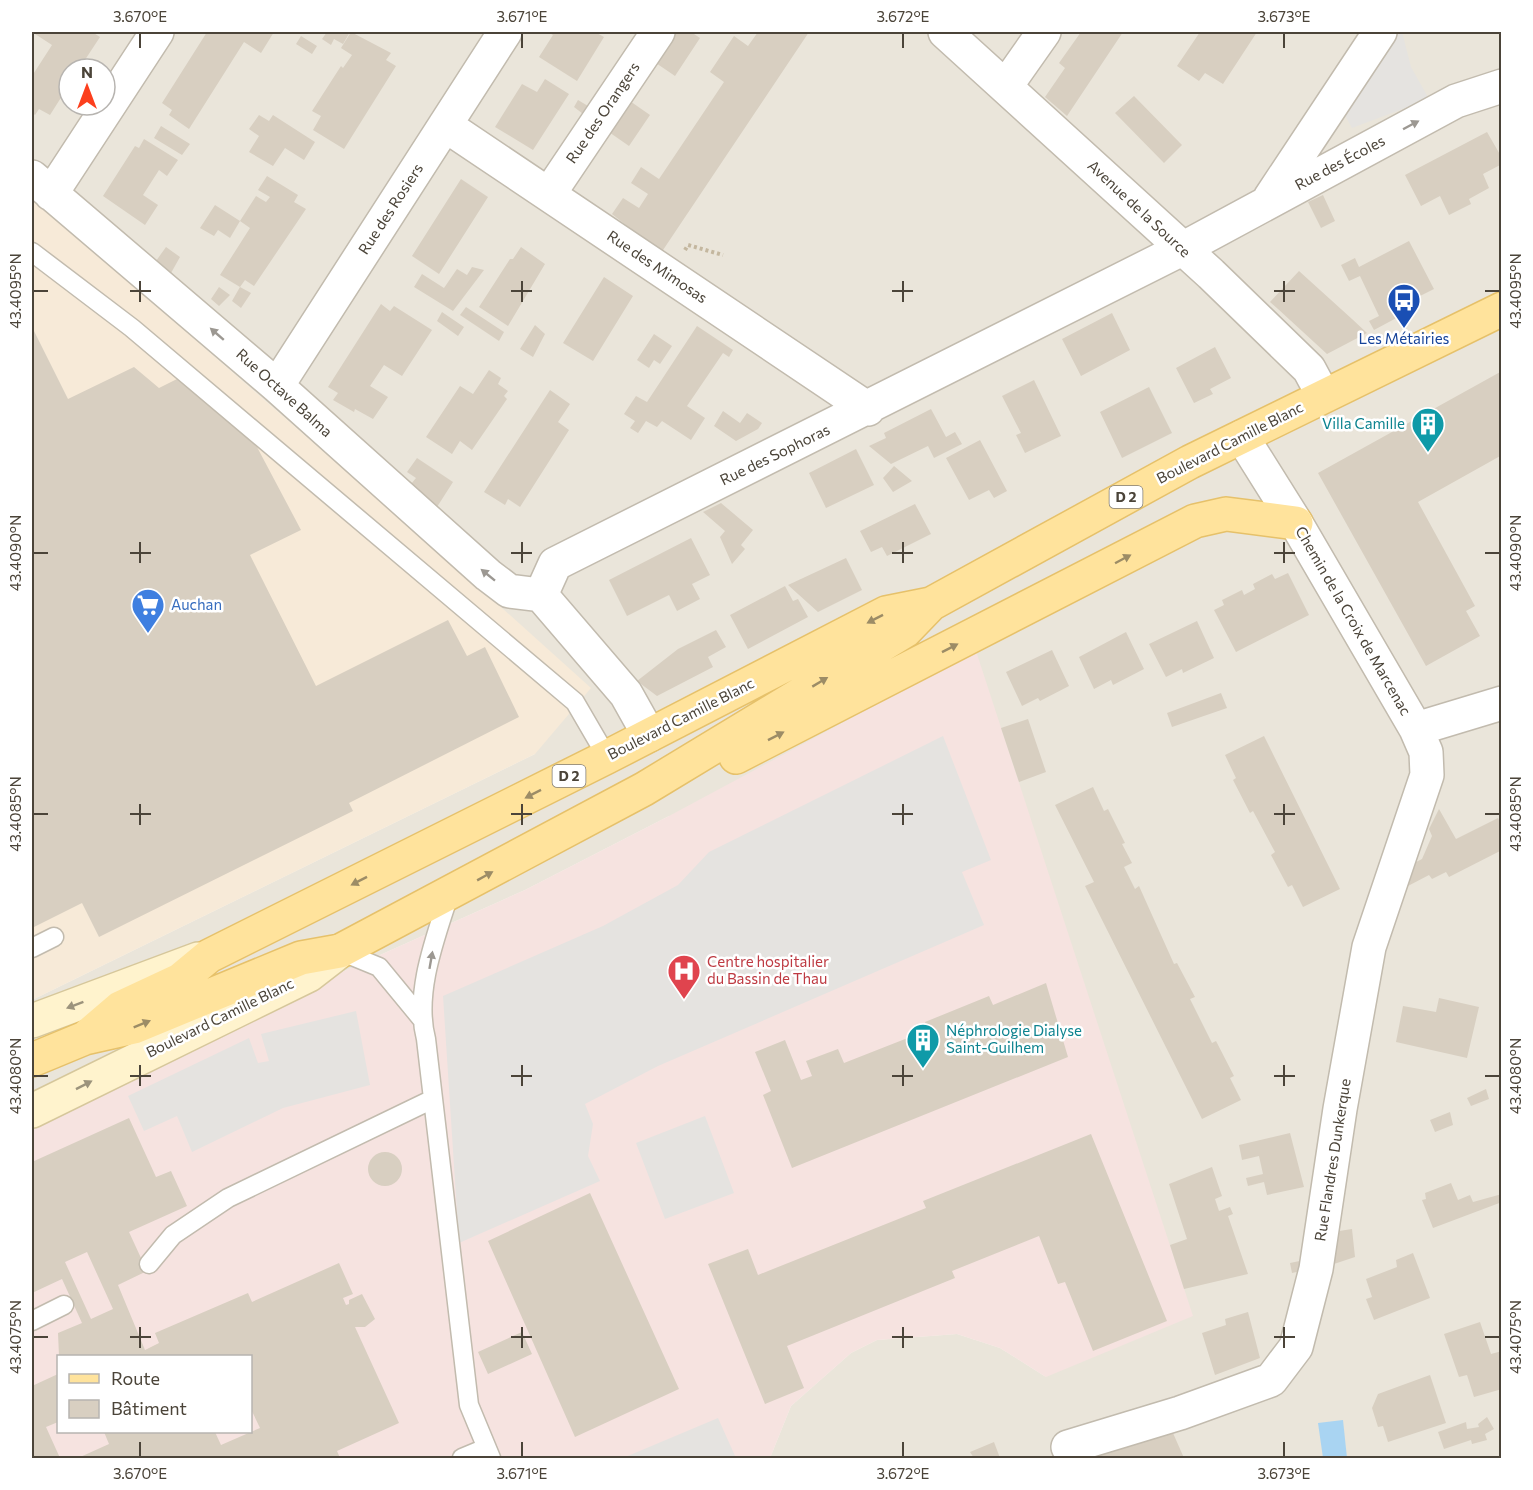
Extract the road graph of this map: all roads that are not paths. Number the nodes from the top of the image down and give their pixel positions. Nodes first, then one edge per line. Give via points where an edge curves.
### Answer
1 (157, 32) edge
2 (504, 32) edge
3 (658, 32) edge
4 (945, 32) edge
5 (1044, 32) edge
6 (1380, 32) edge
7 (1006, 86) junction
8 (1502, 86) edge
9 (446, 125) junction
10 (41, 185) edge
11 (549, 194) junction
12 (1267, 202) junction
13 (1182, 249) junction
14 (32, 252) edge
15 (1502, 309) edge
16 (277, 386) junction
17 (1323, 395) junction
18 (868, 409) junction
19 (1242, 437) junction
20 (1296, 522) junction
21 (541, 595) junction
22 (931, 604) junction
23 (1502, 703) edge
24 (1416, 729) junction
25 (649, 735) junction
26 (608, 757) junction
27 (644, 789) junction
28 (449, 895) junction
29 (54, 937) dead end
30 (32, 948) edge
31 (340, 951) junction
32 (209, 956) junction
33 (421, 1018) junction
34 (32, 1022) edge
35 (85, 1038) junction
36 (32, 1060) edge
37 (433, 1099) junction
38 (32, 1111) edge
39 (149, 1264) dead end
40 (64, 1305) dead end
41 (32, 1321) edge
42 (1068, 1447) dead end
43 (489, 1453) edge
44 (462, 1458) edge

1 - 10 street
2 - 9 street, Rue des Rosiers
3 - 11 street, Rue des Orangers
4 - 7 street, Avenue de la Source
5 - 7 street
6 - 12 street
7 - 13 street, Avenue de la Source
12 -> 8 street, Rue des Écoles via 1456,100
9 - 11 street, Rue des Mimosas
9 - 16 street, Rue des Rosiers
16 -> 10 street, Rue Octave Balma
11 - 18 street, Rue des Mimosas
12 - 13 street, Rue des Écoles
13 - 17 street, Avenue de la Source via 1309,369
13 - 18 street, Rue des Sophoras
14 - 26 lane via 132,328 575,702
15 - 17 main road, Boulevard Camille Blanc / D 2
21 -> 16 street, Rue Octave Balma via 510,591 488,575
17 - 19 main road, Boulevard Camille Blanc / D 2
18 - 21 street, Rue des Sophoras via 555,564
19 - 20 street, Chemin de la Croix de Marcenac
19 - 22 main road, Boulevard Camille Blanc / D 2
20 - 24 street, Chemin de la Croix de Marcenac
27 -> 20 main road via 688,781 1195,521 1226,514
21 - 25 street via 626,694
22 -> 25 main road, Boulevard Camille Blanc / D 2 via 886,614
27 -> 22 main road, Boulevard Camille Blanc / D 2 via 905,631
23 - 24 street, Chemin de la Croix de Marcenac
24 - 42 street, Rue Flandres Dunkerque via 1426,752 1427,775 1369,947 1316,1269 1296,1347 1271,1380
25 - 26 main road, Boulevard Camille Blanc / D 2
26 -> 32 main road, Boulevard Camille Blanc / D 2
28 -> 27 main road, Boulevard Camille Blanc / D 2
28 - 31 main road, Boulevard Camille Blanc / D 2
33 -> 28 lane via 432,952
29 - 30 lane
31 - 33 lane via 380,968
35 -> 31 main road, Boulevard Camille Blanc / D 2 via 134,1027 301,958
38 -> 31 street, Boulevard Camille Blanc via 309,975
32 -> 34 street, Boulevard Camille Blanc
32 - 35 main road, Boulevard Camille Blanc / D 2 via 180,980 120,1008
33 - 37 lane
35 - 36 main road, Boulevard Camille Blanc / D 2
37 - 39 lane via 228,1198 173,1235
37 - 43 lane via 469,1405
40 - 41 lane
43 - 44 lane

